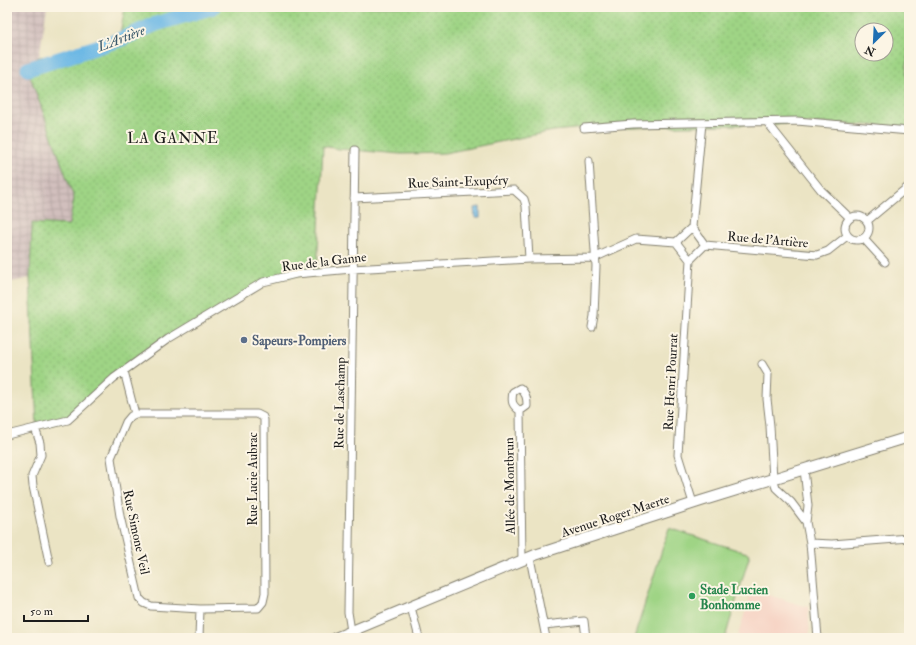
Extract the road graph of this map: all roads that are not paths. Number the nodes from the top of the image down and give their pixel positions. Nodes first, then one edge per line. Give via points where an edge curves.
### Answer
1 (767, 122) junction
2 (702, 123) junction
3 (584, 128) dead end
4 (909, 131) edge
5 (355, 150) dead end
6 (589, 161) dead end
7 (909, 186) edge
8 (354, 198) junction
9 (850, 218) junction
10 (867, 221) junction
11 (692, 227) junction
12 (847, 236) junction
13 (864, 239) junction
14 (676, 242) junction
15 (705, 245) junction
16 (594, 258) junction
17 (529, 259) junction
18 (690, 260) junction
19 (884, 262) dead end
20 (352, 269) junction
21 (592, 328) dead end
22 (762, 364) dead end
23 (124, 371) junction
24 (520, 411) dead end
25 (135, 414) junction
26 (35, 428) junction
27 (7, 435) edge
28 (909, 437) edge
29 (804, 469) junction
30 (773, 479) junction
31 (693, 503) junction
32 (807, 504) junction
33 (795, 507) junction
34 (806, 522) junction
35 (909, 538) edge
36 (810, 543) junction
37 (526, 559) junction
38 (49, 562) dead end
39 (410, 607) junction
40 (200, 609) junction
41 (544, 625) junction
42 (348, 634) edge
43 (199, 638) edge
44 (335, 638) edge
45 (419, 638) edge
46 (546, 638) edge
47 (586, 638) edge
48 (818, 638) edge

1 - 2 street
1 - 4 street via 828,123
1 - 9 street via 822,190
2 - 3 street
2 - 11 street
5 - 8 street, Rue de Laschamp
6 - 16 street
7 - 10 street
8 - 17 street, Rue Saint-Exupéry via 514,190 524,199 526,206
8 - 20 street, Rue de Laschamp
9 - 10 street via 857,216
9 - 12 street via 845,225
10 - 13 street via 869,232
11 - 14 street
11 - 15 street
12 - 13 street via 857,241
12 - 15 street, Rue de l'Artière via 828,251 817,255
13 - 19 street
14 - 16 street via 636,239
14 - 18 street
15 - 18 street
16 - 17 street, Rue de la Ganne
16 - 21 street via 596,266
17 - 20 street, Rue de la Ganne
18 - 31 street, Rue Henri Pourrat via 678,455
20 - 23 street, Rue de la Ganne via 296,274 263,282 168,339
20 - 42 street, Rue de Laschamp
22 - 30 street via 768,374 767,399
23 - 25 street
23 - 26 street, Rue de la Ganne via 68,420
24 - 37 street, Allée de Montbrun
25 - 40 street, Rue Simone Veil via 126,422 111,458 120,516 139,598 151,606
25 - 40 street, Rue Lucie Aubrac via 257,414 264,420 263,602 258,608
26 - 27 street, Rue de la Ganne
26 - 38 street via 41,455 32,476 33,486
28 - 29 main road, Avenue Roger Maerte
29 - 30 main road, Avenue Roger Maerte
29 - 32 street
30 - 31 main road, Avenue Roger Maerte
30 - 33 street via 776,488
31 - 37 main road, Avenue Roger Maerte
32 - 33 street
32 - 34 street
33 - 34 street
34 - 36 street
35 - 36 street via 832,544
36 - 48 street
37 - 39 main road, Avenue Roger Maerte
37 - 41 street, Allée de Montbrun
39 - 42 main road, Avenue Roger Maerte
39 - 45 street
40 - 43 street
41 - 46 street, Allée de Montbrun
41 - 47 street via 584,620
42 - 44 main road, Avenue Roger Maerte

